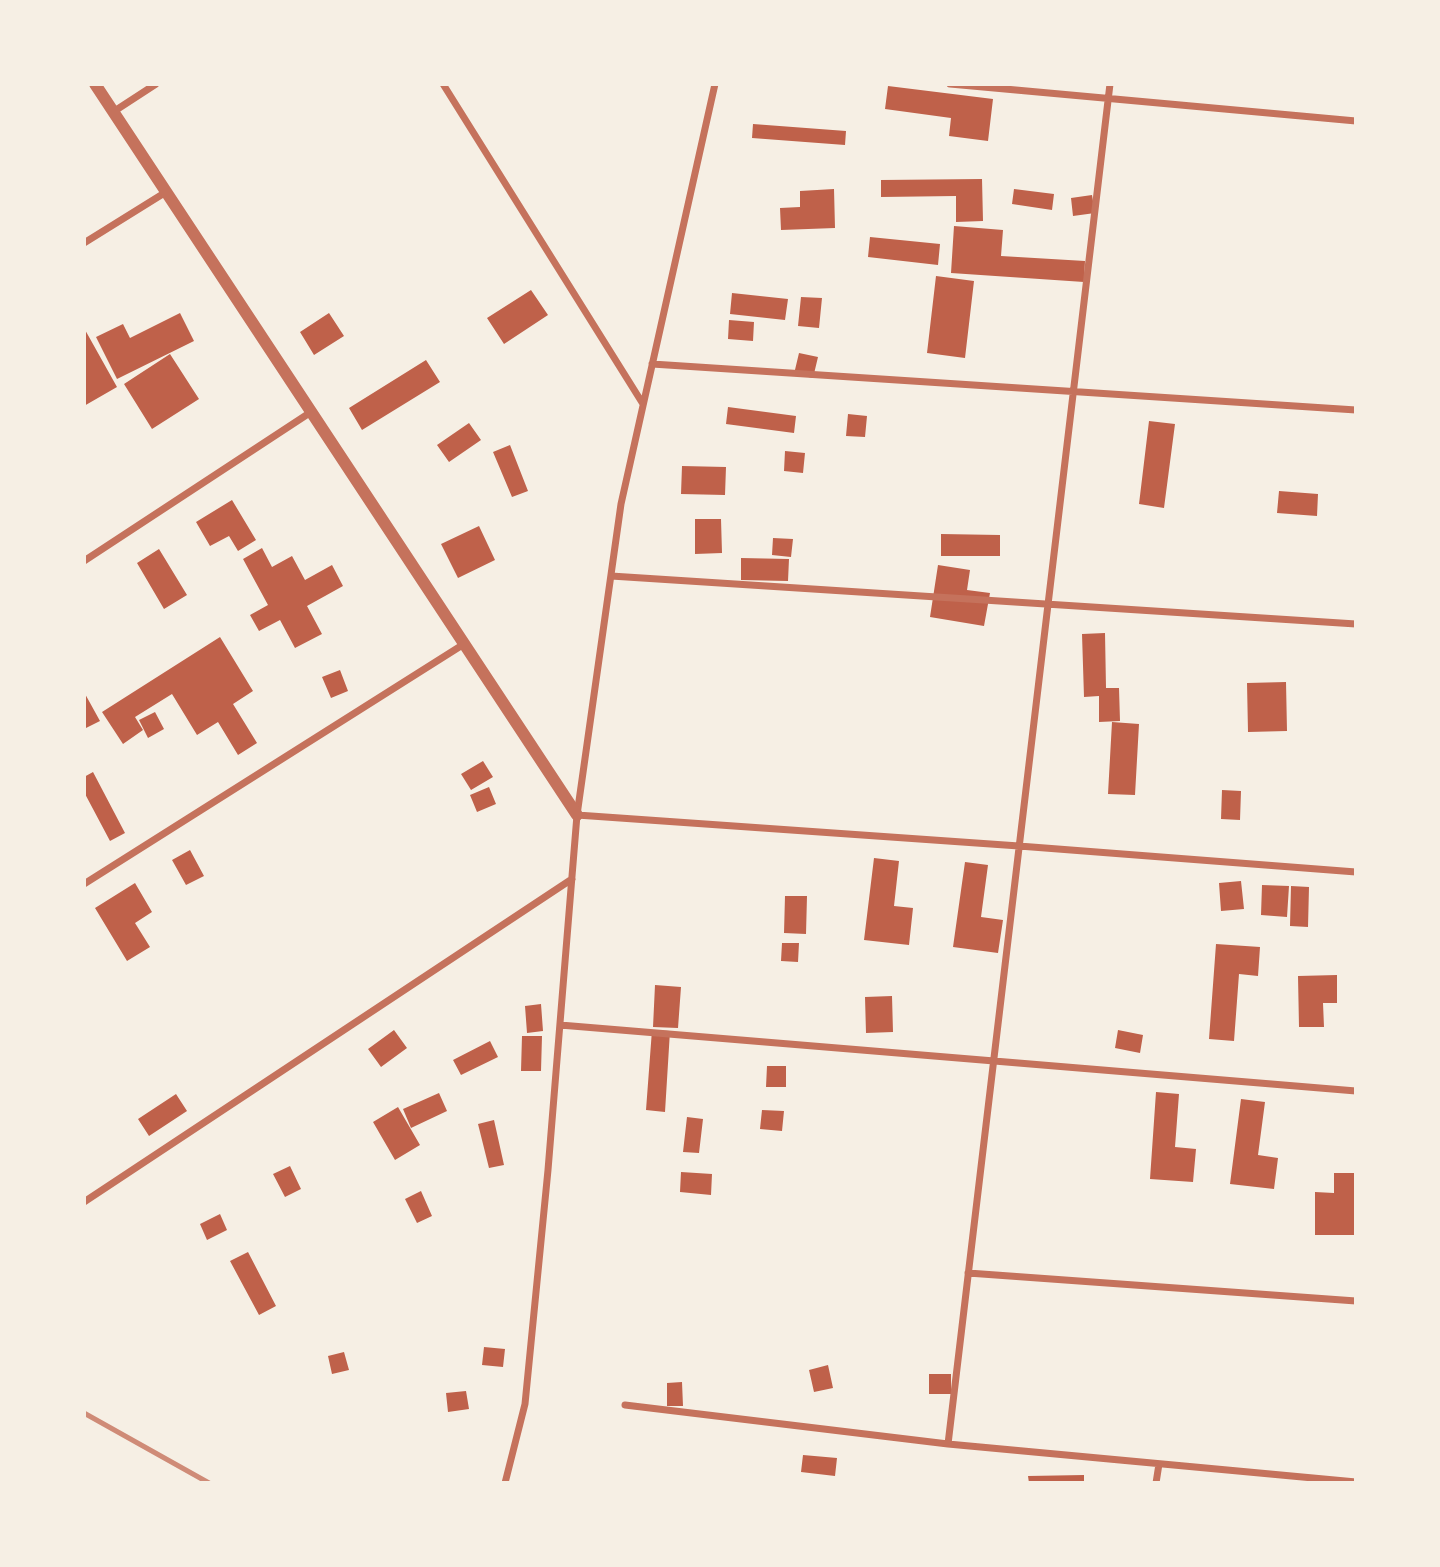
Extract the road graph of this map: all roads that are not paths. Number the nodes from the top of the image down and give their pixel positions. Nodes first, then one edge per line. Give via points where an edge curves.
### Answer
1 (95, 84) edge
2 (156, 84) edge
3 (443, 84) edge
4 (715, 84) edge
5 (950, 84) edge
6 (1110, 84) edge
7 (1108, 99) junction
8 (113, 112) junction
9 (1356, 121) edge
10 (166, 192) junction
11 (84, 243) edge
12 (652, 364) junction
13 (1073, 391) junction
14 (643, 404) junction
15 (1356, 410) edge
16 (311, 412) junction
17 (84, 561) edge
18 (611, 576) junction
19 (1048, 604) junction
20 (1356, 624) edge
21 (464, 643) junction
22 (577, 816) junction
23 (1019, 846) junction
24 (1356, 872) edge
25 (572, 879) junction
26 (84, 884) edge
27 (561, 1026) junction
28 (993, 1061) junction
29 (1356, 1091) edge
30 (84, 1202) edge
31 (968, 1273) junction
32 (1356, 1301) edge
33 (625, 1405) dead end
34 (948, 1444) junction
35 (1159, 1464) junction
36 (1356, 1482) edge
37 (505, 1483) edge
38 (1156, 1483) edge

1 - 8 street
2 - 8 street
3 - 14 street
4 - 12 street
5 - 7 street
6 - 7 street
7 - 9 street
7 - 13 street
8 - 10 street
10 - 11 street
10 - 16 street
12 - 13 street
12 - 14 street
13 - 15 street
13 - 19 street
14 - 18 street
16 - 17 street
16 - 21 street
18 - 19 street
18 - 22 street
19 - 20 street
19 - 23 street
21 - 22 street
21 - 26 street
22 - 23 street
22 - 25 street
23 - 24 street
23 - 28 street
25 - 27 street
25 - 30 street
27 - 28 street
27 - 37 street via 525,1404
28 - 29 street
28 - 31 street
31 - 32 street
31 - 34 street
33 - 34 street
34 - 35 street
35 - 36 street
35 - 38 street

